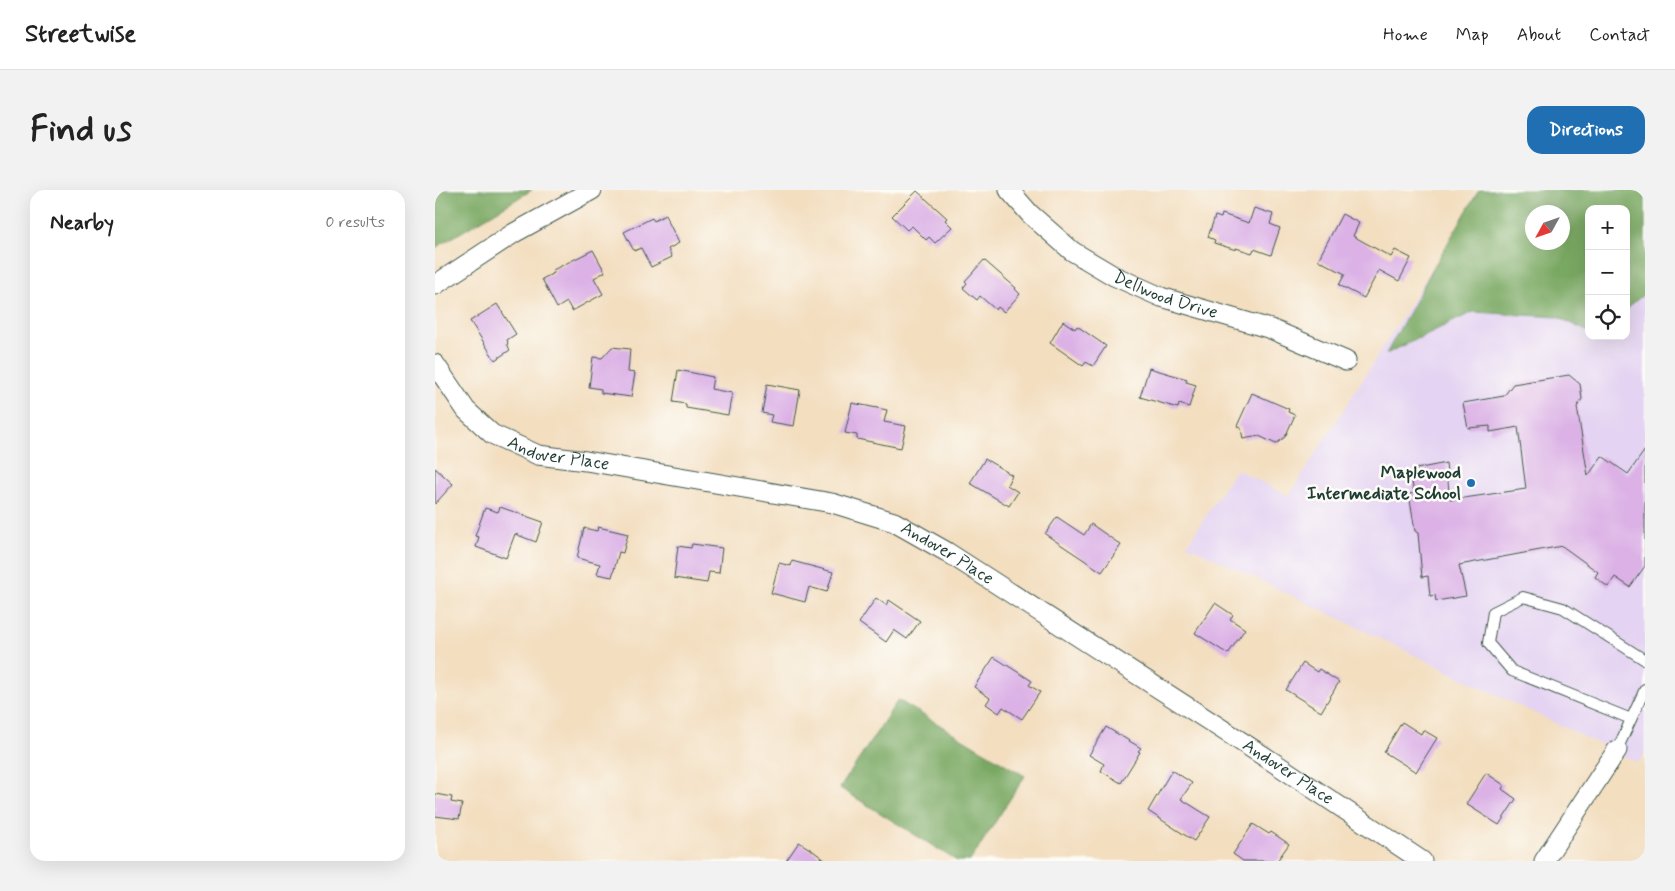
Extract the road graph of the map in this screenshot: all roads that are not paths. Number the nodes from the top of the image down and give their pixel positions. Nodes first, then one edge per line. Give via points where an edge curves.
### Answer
1 (592, 190) edge
2 (1009, 190) edge
3 (435, 285) edge
4 (1346, 361) dead end
5 (435, 364) edge
6 (1645, 660) edge
7 (1645, 689) edge
8 (1631, 719) junction
9 (1617, 750) joint
10 (1423, 861) edge
11 (1544, 861) edge

1 - 3 street via 514,233
2 - 4 street, Dellwood Drive via 1072,252 1114,276 1161,297 1271,329
5 - 10 street, Andover Place via 467,410 492,434 538,455 832,504 893,522 947,552
6 - 8 lane via 1563,608 1523,597 1493,612 1488,643 1512,671
7 - 8 lane
8 - 9 lane
9 - 11 street

